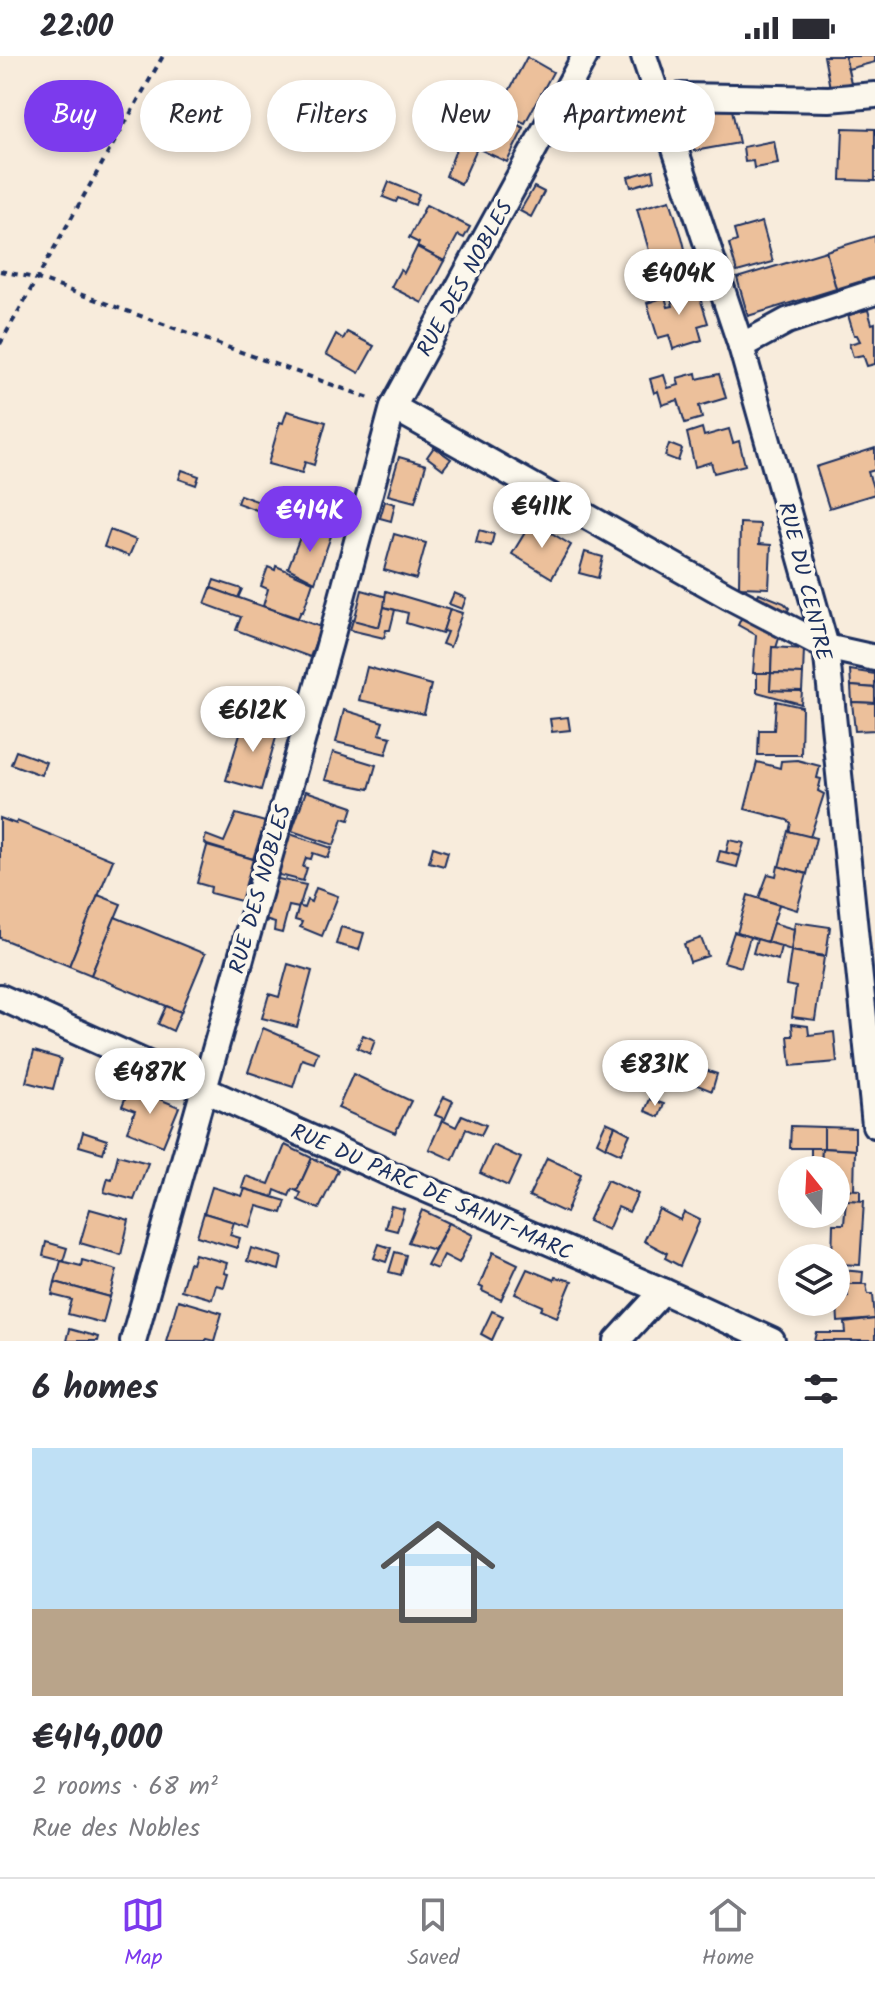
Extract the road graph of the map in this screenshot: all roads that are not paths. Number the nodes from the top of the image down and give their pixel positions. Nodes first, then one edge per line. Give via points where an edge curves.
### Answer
1 (585, 56) edge
2 (644, 56) edge
3 (651, 80) edge
4 (875, 95) edge
5 (715, 97) edge
6 (675, 152) edge
7 (875, 292) edge
8 (741, 346) junction
9 (393, 407) junction
10 (826, 647) junction
11 (875, 658) edge
12 (868, 977) edge
13 (0, 997) edge
14 (202, 1089) junction
15 (875, 1125) edge
16 (663, 1291) junction
17 (133, 1341) edge
18 (617, 1341) edge
19 (772, 1341) edge

1 - 9 street, RUE DES NOBLES
2 - 3 street, RUE DU CENTRE
4 - 5 street
6 - 8 street, RUE DU CENTRE
7 - 8 street via 787,321
8 - 10 street, RUE DU CENTRE
9 - 10 street
9 - 14 street, RUE DES NOBLES
10 - 11 street
10 - 12 street, RUE DU CENTRE
12 - 15 street, RUE DU CENTRE
13 - 14 street, RUE DU PARC DE SAINT-MARC
14 - 16 street, RUE DU PARC DE SAINT-MARC
14 - 17 street, RUE DES NOBLES
16 - 18 street
16 - 19 street, RUE DU PARC DE SAINT-MARC

